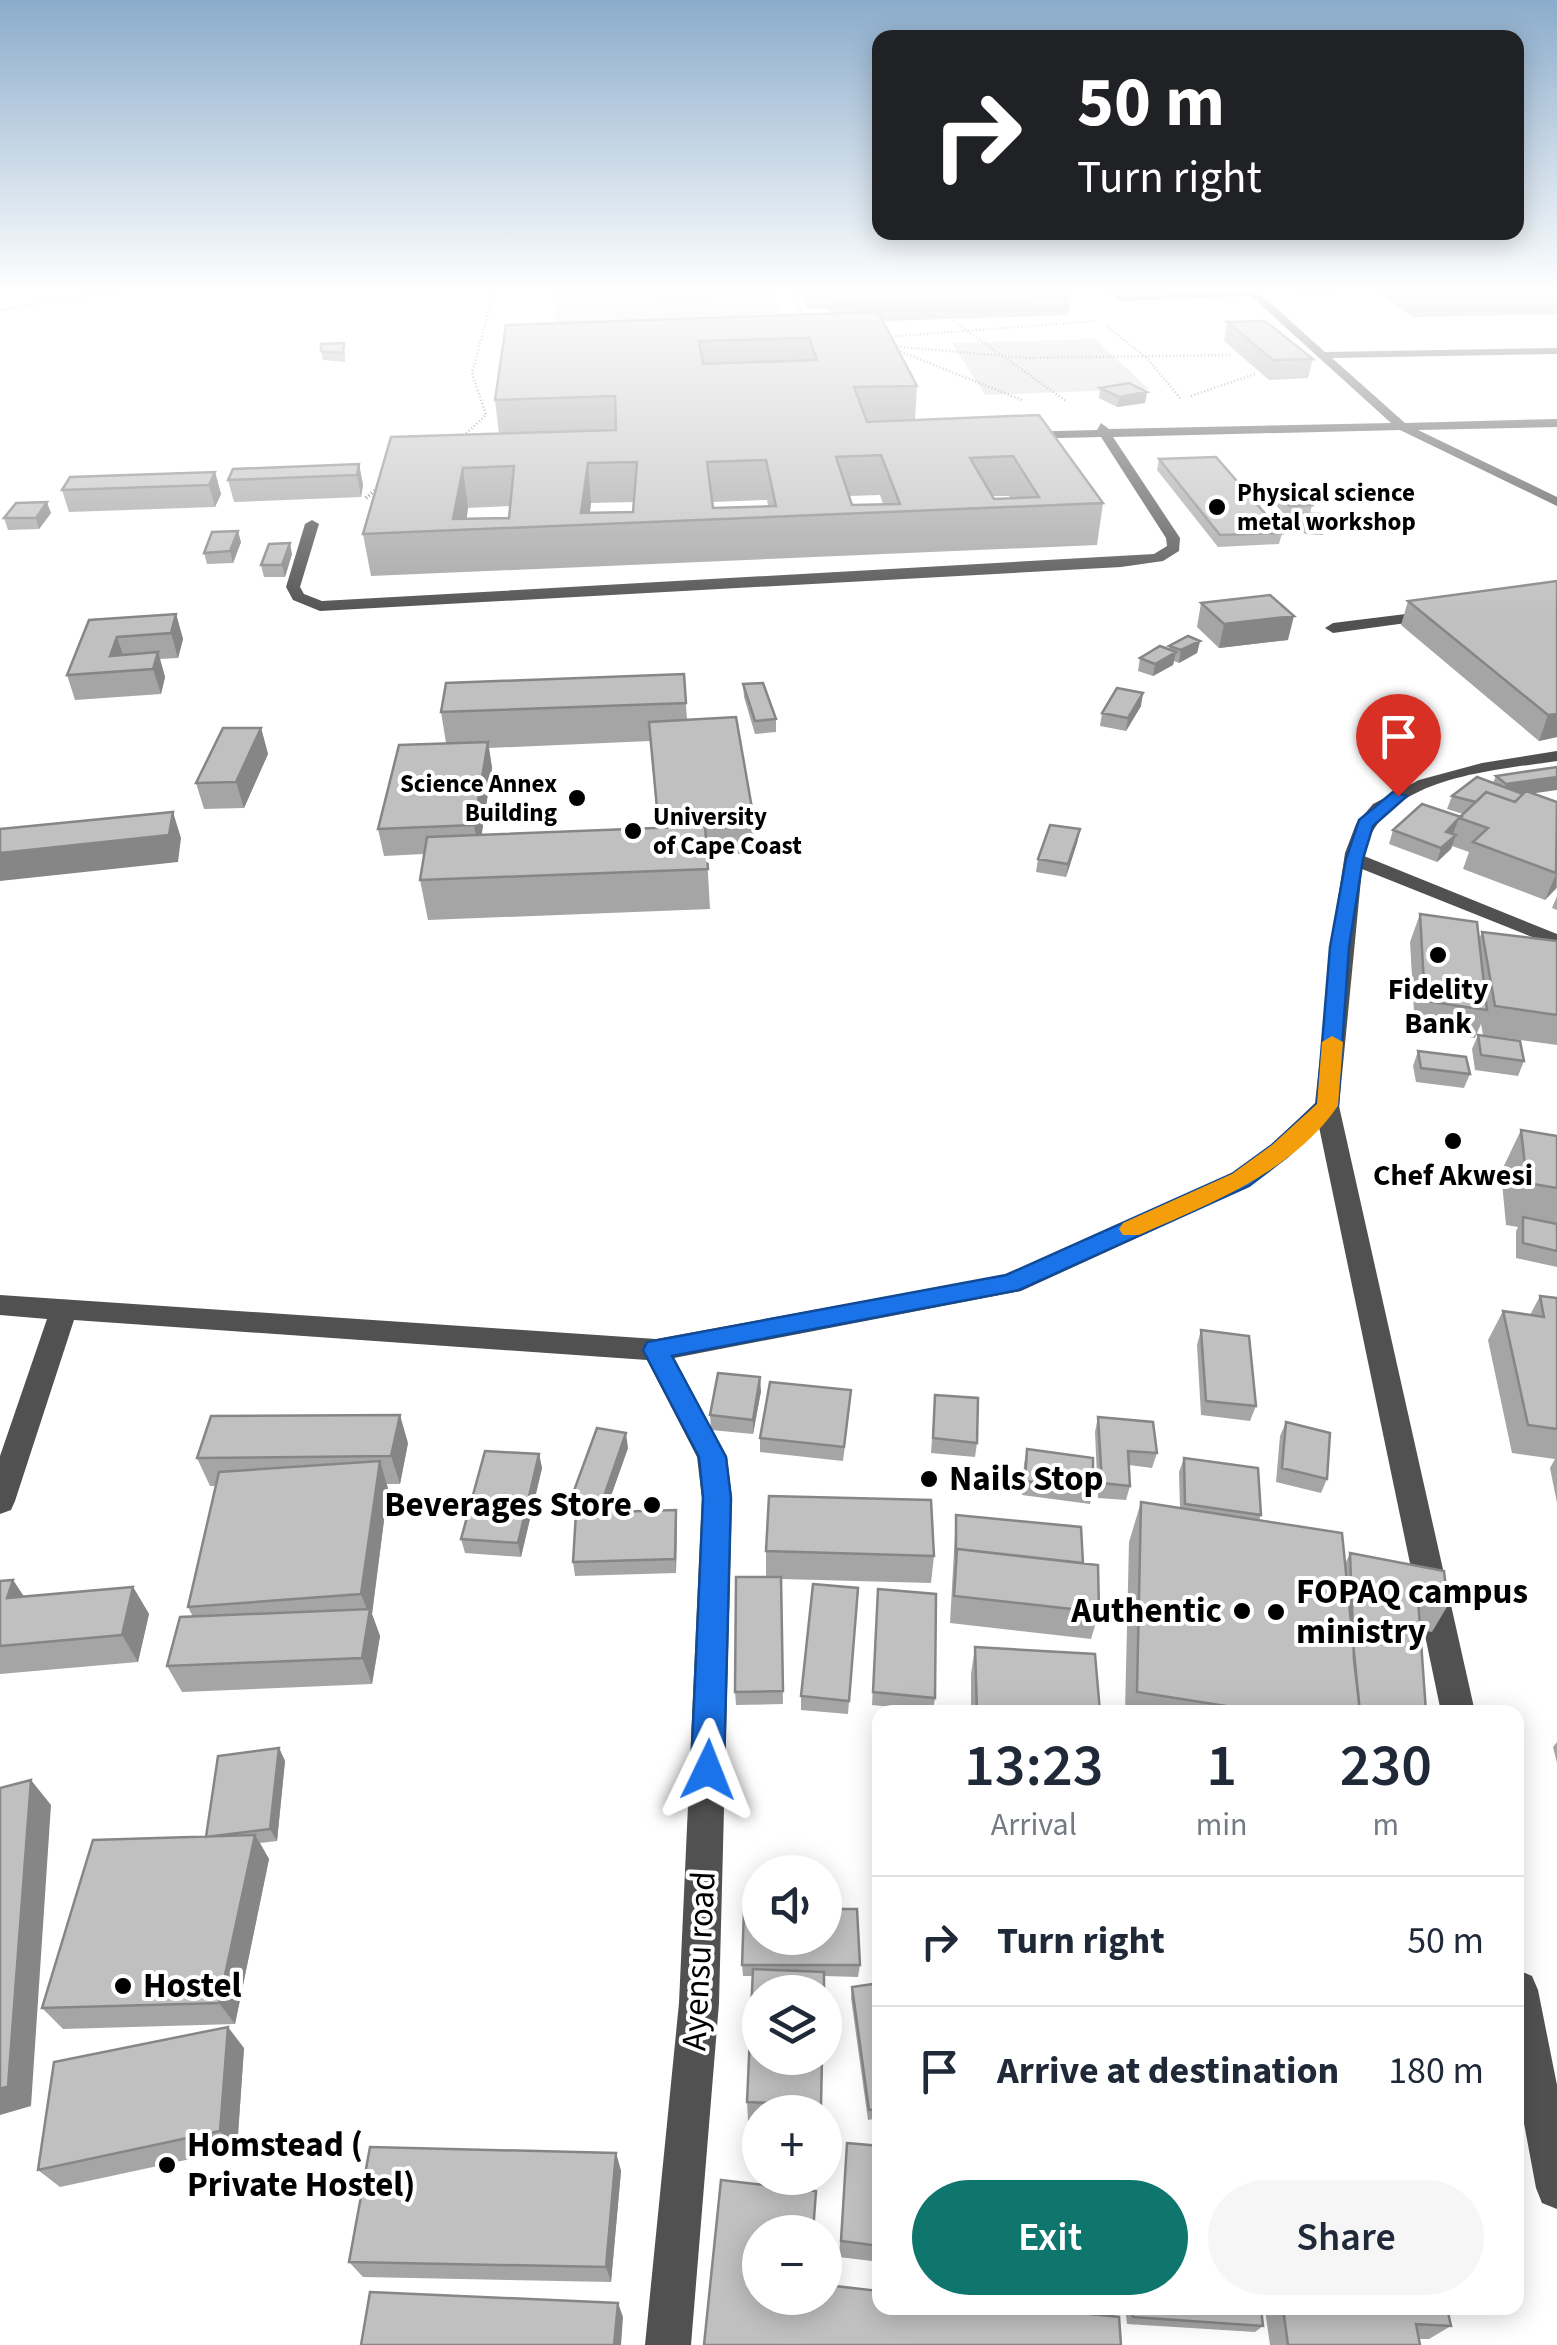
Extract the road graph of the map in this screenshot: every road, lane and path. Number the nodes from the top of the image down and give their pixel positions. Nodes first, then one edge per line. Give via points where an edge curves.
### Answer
1 (481, 400) edge
2 (1024, 400) edge
3 (1065, 400) edge
4 (1179, 400) edge
5 (1375, 400) edge
6 (1028, 402) dead end
7 (1078, 410) dead end
8 (1403, 410) dead end
9 (1387, 411) junction
10 (1367, 412) dead end
11 (1348, 413) dead end
12 (1194, 420) junction
13 (1557, 423) edge
14 (1403, 427) junction
15 (1103, 430) junction
16 (1005, 436) edge
17 (460, 439) edge
18 (391, 475) edge
19 (366, 498) dead end
20 (1557, 502) edge
21 (312, 524) dead end
22 (1464, 612) edge
23 (1333, 628) dead end
24 (1557, 756) edge
25 (1354, 859) junction
26 (1557, 942) edge
27 (1327, 1106) junction
28 (0, 1305) edge
29 (63, 1310) junction
30 (656, 1350) junction
31 (0, 1501) edge
32 (1456, 1705) edge
33 (1524, 2015) edge
34 (1552, 2130) edge
35 (1557, 2188) edge
36 (668, 2345) edge

1 - 17 path via 486,415
2 - 6 path
3 - 7 path
4 - 12 path
5 - 9 street
8 - 9 street
9 - 10 street
9 - 14 street
11 - 12 street
12 - 15 street
13 - 14 street
14 - 15 street
14 - 20 street
15 - 16 street
15 - 21 street via 1172,538 1174,548 1158,558 320,606 298,597 293,586
18 - 19 path
22 - 23 street
24 - 25 street via 1473,769 1398,796 1365,824
25 - 26 street
25 - 27 street
27 - 30 street via 1240,1180 1011,1284
27 - 32 street
28 - 29 street
29 - 30 street
29 - 31 street
30 - 36 street, Ayensu road via 712,1457 717,1498 699,2004
33 - 34 street
34 - 35 street

